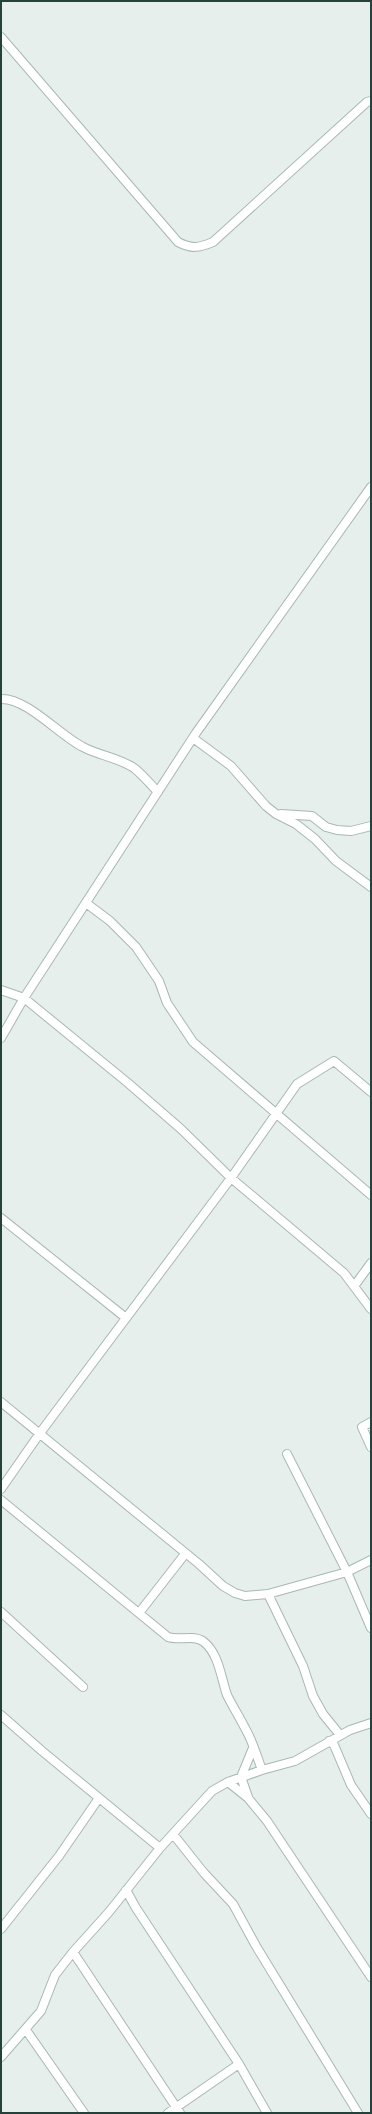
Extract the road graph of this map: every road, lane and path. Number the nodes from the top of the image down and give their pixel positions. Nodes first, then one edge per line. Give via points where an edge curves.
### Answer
1 (1, 36) edge
2 (371, 101) edge
3 (371, 487) edge
4 (1, 700) edge
5 (193, 738) junction
6 (158, 792) junction
7 (276, 814) junction
8 (371, 826) edge
9 (371, 887) edge
10 (86, 903) junction
11 (1, 990) edge
12 (24, 998) junction
13 (1, 1038) edge
14 (371, 1092) edge
15 (276, 1112) junction
16 (231, 1178) junction
17 (371, 1195) edge
18 (1, 1218) edge
19 (371, 1263) edge
20 (355, 1285) junction
21 (371, 1309) edge
22 (126, 1318) junction
23 (1, 1402) edge
24 (371, 1422) edge
25 (40, 1433) junction
26 (371, 1447) edge
27 (287, 1454) dead end
28 (1, 1489) edge
29 (1, 1500) edge
30 (185, 1554) junction
31 (371, 1560) edge
32 (347, 1572) junction
33 (268, 1594) junction
34 (1, 1612) edge
35 (139, 1613) junction
36 (371, 1628) edge
37 (83, 1687) dead end
38 (1, 1715) edge
39 (371, 1723) edge
40 (340, 1735) junction
41 (329, 1741) junction
42 (253, 1748) junction
43 (262, 1770) junction
44 (241, 1777) junction
45 (228, 1782) junction
46 (100, 1798) junction
47 (248, 1798) junction
48 (371, 1814) edge
49 (173, 1834) junction
50 (160, 1848) junction
51 (126, 1890) junction
52 (1, 1929) edge
53 (73, 1952) junction
54 (371, 1977) edge
55 (26, 2030) junction
56 (1, 2057) edge
57 (239, 2064) junction
58 (178, 2110) edge
59 (84, 2113) edge
60 (168, 2113) edge
61 (267, 2113) edge
62 (358, 2113) edge

1 - 2 street via 178,242 188,247 200,248 213,242
3 - 5 street
4 - 6 street via 16,702 83,747 116,758 135,769
5 - 6 street
5 - 7 street via 231,766
6 - 10 street
7 - 8 street via 312,816 326,827 337,830 351,831
7 - 9 street via 296,824 336,861
10 - 12 street
10 - 15 street via 110,921 136,947 159,981 167,1003 193,1042
11 - 12 street
12 - 13 street
12 - 16 street via 175,1124
14 - 15 street via 334,1061 297,1084
15 - 16 street
15 - 17 street via 314,1148
16 - 20 street
16 - 22 street
18 - 22 street
19 - 20 street
20 - 21 street
22 - 25 street
23 - 25 street
24 - 26 street via 362,1427
25 - 28 street
25 - 30 street
27 - 32 street
29 - 35 street
30 - 33 street via 222,1586 235,1593 245,1596
30 - 35 street
31 - 32 street
32 - 33 street
32 - 36 street
33 - 40 street via 303,1666 313,1696 323,1714
34 - 37 street
35 - 42 street via 168,1637 176,1640 194,1638 203,1641 216,1660 227,1694
38 - 46 street
39 - 40 street
40 - 41 street
41 - 43 street via 295,1761
41 - 48 street via 334,1745 351,1784
42 - 43 street
42 - 44 street
43 - 44 street
44 - 45 street
44 - 47 street
45 - 47 street
45 - 49 street via 204,1798
46 - 50 street
46 - 52 street
47 - 54 street via 267,1821
49 - 50 street
49 - 62 street via 233,1904
50 - 51 street
51 - 53 street
51 - 57 street
53 - 55 street via 56,1976 41,2011
53 - 58 street
55 - 56 street
55 - 59 street
57 - 58 street
57 - 61 street
58 - 60 street

